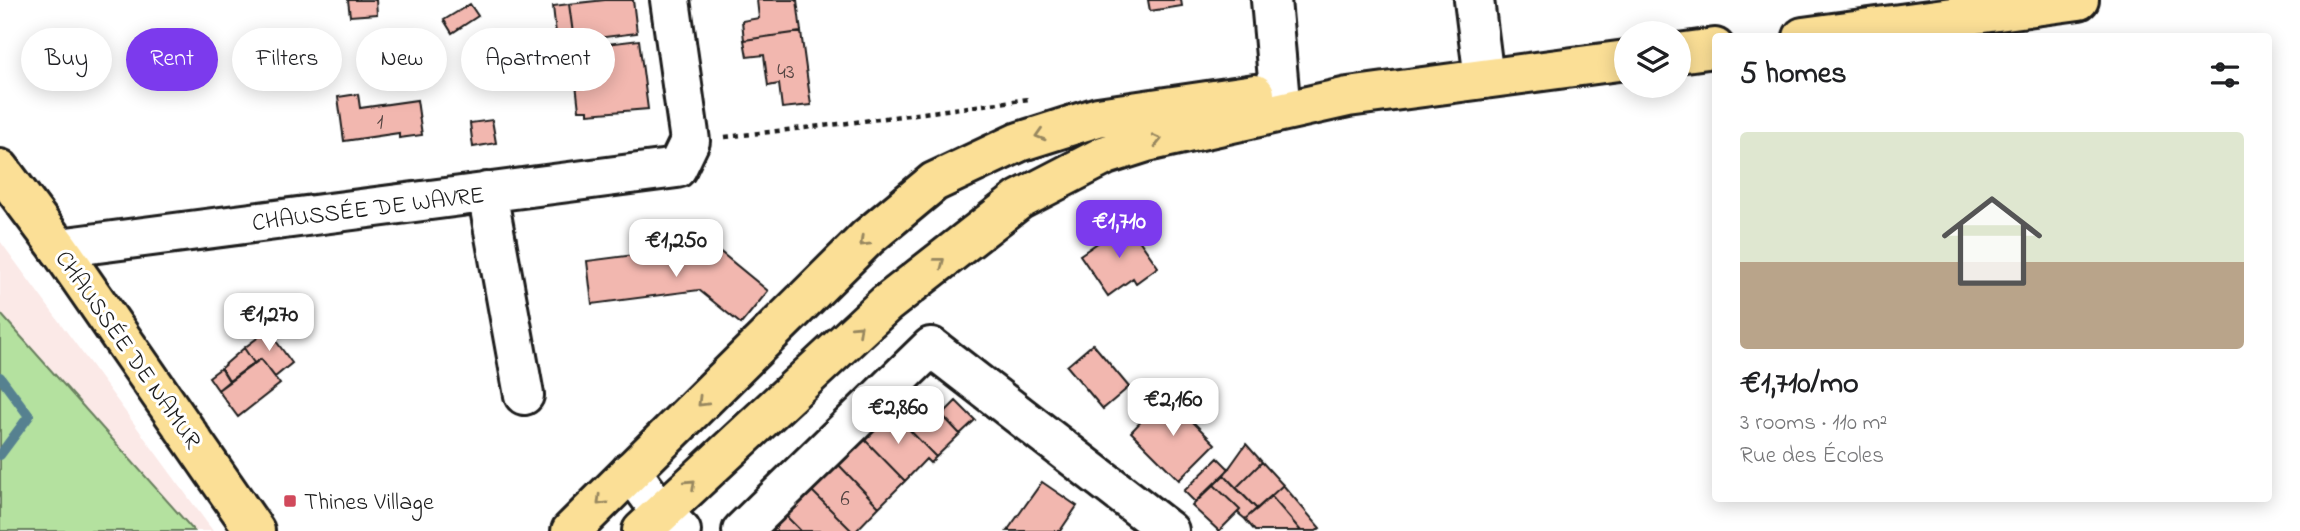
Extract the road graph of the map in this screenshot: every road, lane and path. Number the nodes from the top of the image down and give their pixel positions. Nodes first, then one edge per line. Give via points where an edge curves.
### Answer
1 (670, 0) edge
2 (1271, 0) edge
3 (1474, 0) edge
4 (2080, 0) edge
5 (1833, 33) edge
6 (1712, 48) edge
7 (1691, 51) edge
8 (1614, 62) edge
9 (1484, 79) junction
10 (1279, 90) junction
11 (1037, 97) dead end
12 (1348, 97) junction
13 (1098, 117) junction
14 (683, 154) junction
15 (1106, 155) junction
16 (0, 169) edge
17 (487, 192) junction
18 (59, 248) junction
19 (524, 395) dead end
20 (631, 471) junction
21 (661, 524) edge
22 (255, 531) edge
23 (571, 531) edge
24 (743, 531) edge
25 (1169, 531) edge

1 - 14 street
2 - 10 street
3 - 9 street
4 - 5 main road
6 - 7 main road
8 - 9 main road
9 - 12 main road
10 - 12 main road
10 - 13 main road
11 - 14 path via 848,123
15 -> 12 main road
13 - 15 street
13 -> 20 main road via 1018,142 934,182 868,237
14 - 17 street, CHAUSSÉE DE WAVRE
21 -> 15 main road via 886,304 1019,200
16 - 18 main road, CHAUSSÉE DE NAMUR
17 - 18 street, CHAUSSÉE DE WAVRE
17 - 19 street
18 - 22 main road, CHAUSSÉE DE NAMUR
20 - 21 street
20 -> 23 main road
24 - 25 street via 931,347

